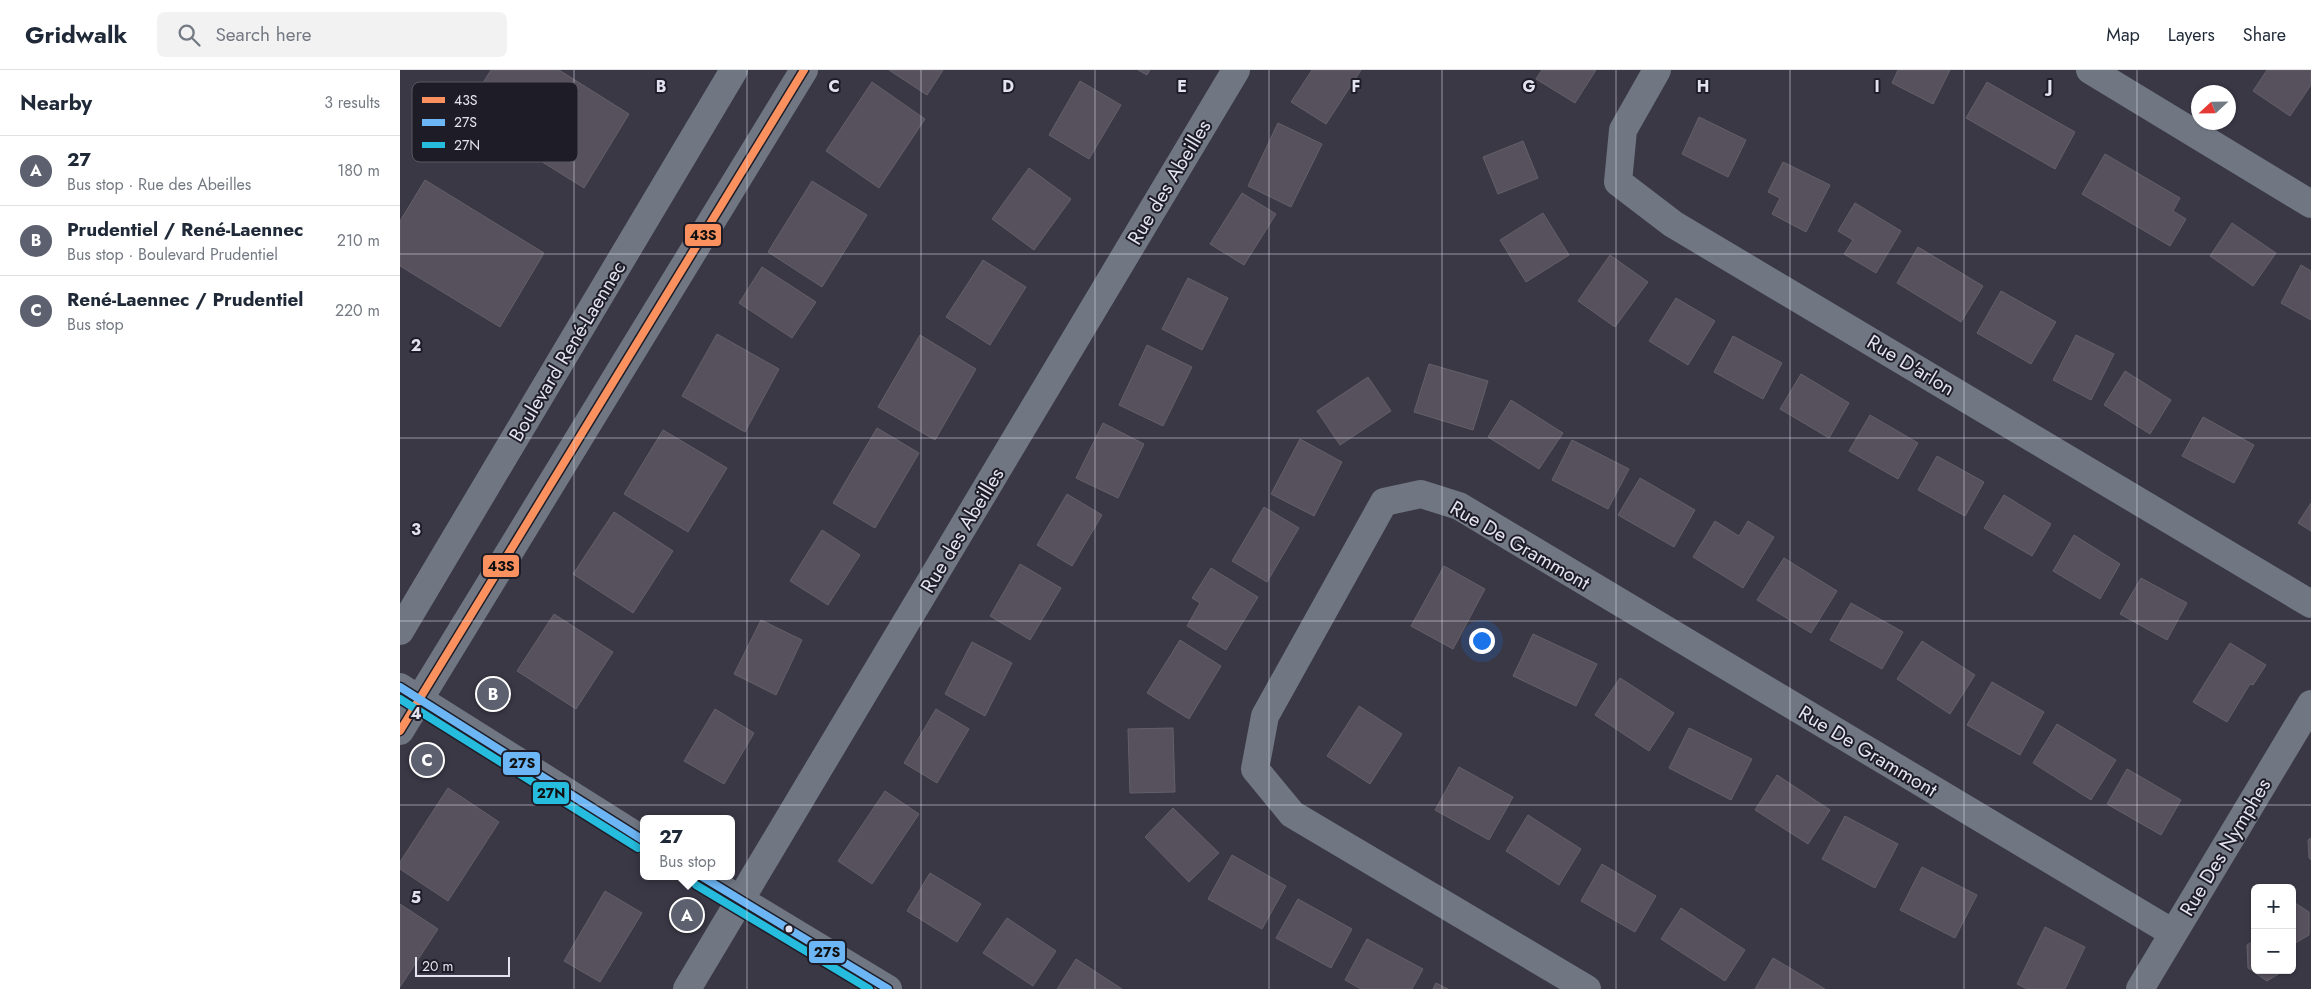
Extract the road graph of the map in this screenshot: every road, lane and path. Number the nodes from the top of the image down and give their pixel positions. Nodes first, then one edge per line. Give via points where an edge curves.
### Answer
1 (734, 70) edge
2 (804, 70) edge
3 (1236, 70) edge
4 (1657, 70) edge
5 (2090, 70) edge
6 (2311, 204) edge
7 (2311, 604) edge
8 (400, 631) edge
9 (410, 693) edge
10 (2311, 704) edge
11 (400, 731) edge
12 (640, 838) edge
13 (707, 880) edge
14 (740, 901) junction
15 (2173, 933) junction
16 (687, 989) edge
17 (888, 989) edge
18 (1587, 989) edge
19 (2140, 989) edge

1 - 8 street, Boulevard René-Laennec
2 - 9 street
3 - 14 street, Rue des Abeilles
4 - 7 street, Rue D'arlon via 1623,130 1618,182 1674,224
5 - 6 street
9 - 11 street
9 - 12 street
10 - 15 street, Rue Des Nymphes
13 - 14 street
14 - 16 street, Rue des Abeilles
14 - 17 street
15 - 18 street, Rue De Grammont via 1460,506 1421,494 1384,502 1265,716 1255,769 1292,814
15 - 19 street, Rue Des Nymphes

